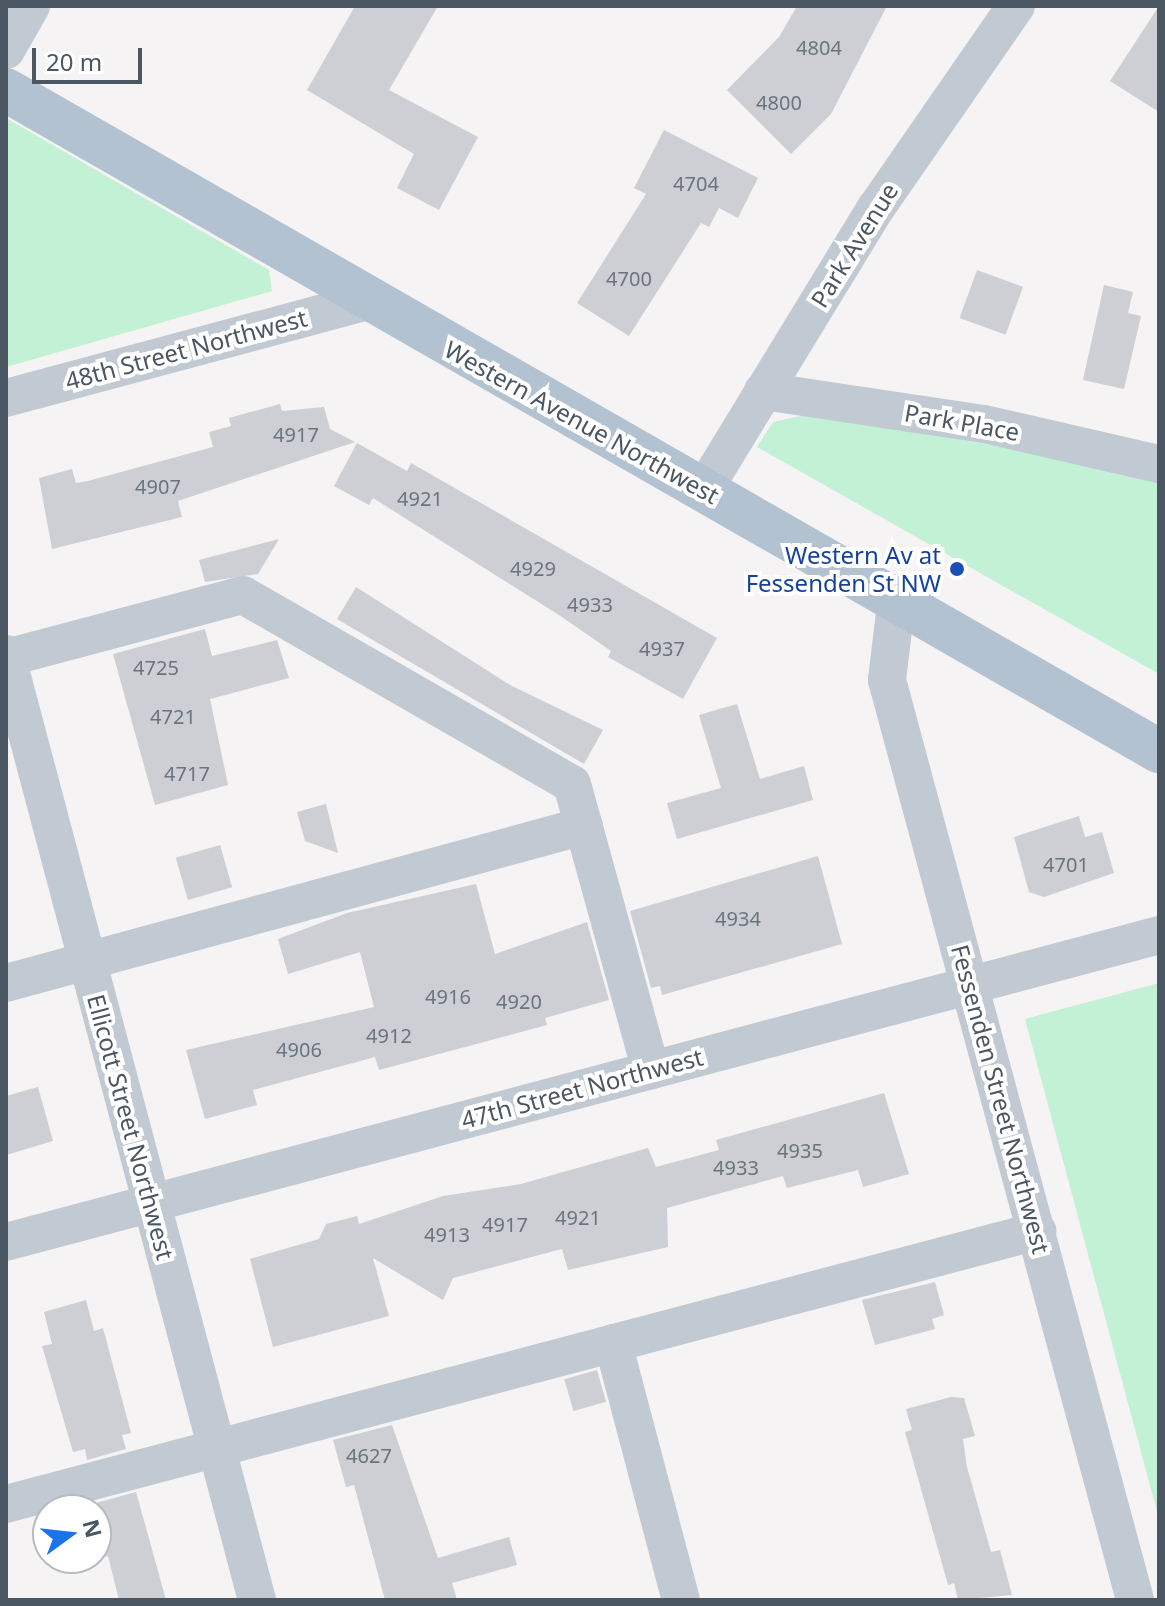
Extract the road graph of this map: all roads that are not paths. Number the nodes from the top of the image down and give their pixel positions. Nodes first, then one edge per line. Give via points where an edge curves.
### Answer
1 (31, 6) edge
2 (1016, 6) edge
3 (6, 50) edge
4 (6, 90) edge
5 (367, 301) junction
6 (763, 391) junction
7 (6, 398) edge
8 (1159, 464) edge
9 (703, 491) junction
10 (897, 596) junction
11 (6, 657) edge
12 (1159, 751) edge
13 (584, 826) junction
14 (1159, 935) edge
15 (87, 961) junction
16 (6, 983) edge
17 (971, 987) junction
18 (651, 1070) junction
19 (151, 1203) junction
20 (1037, 1231) junction
21 (6, 1242) edge
22 (613, 1343) junction
23 (216, 1448) junction
24 (6, 1504) edge
25 (257, 1600) edge
26 (681, 1600) edge
27 (1135, 1600) edge

1 - 3 street
2 - 6 street, Park Avenue via 876,208
4 - 5 main road, Western Avenue Northwest
5 - 7 street, 48th Street Northwest
5 - 9 main road, Western Avenue Northwest
6 - 8 street, Park Place via 984,424
6 - 9 street, Park Avenue
9 - 10 main road, Western Avenue Northwest
10 - 12 main road, Western Avenue Northwest
10 - 17 street, Fessenden Street Northwest via 887,680
11 - 13 street via 243,595 572,784
11 - 15 street, Ellicott Street Northwest
13 - 15 street
13 - 18 street
14 - 17 street, 47th Street Northwest
15 - 16 street
15 - 19 street, Ellicott Street Northwest
17 - 18 street, 47th Street Northwest
17 - 20 street, Fessenden Street Northwest
18 - 19 street, 47th Street Northwest
19 - 21 street, 47th Street Northwest
19 - 23 street, Ellicott Street Northwest
20 - 22 street
20 - 27 street, Fessenden Street Northwest
22 - 23 street
22 - 26 street
23 - 24 street
23 - 25 street, Ellicott Street Northwest

